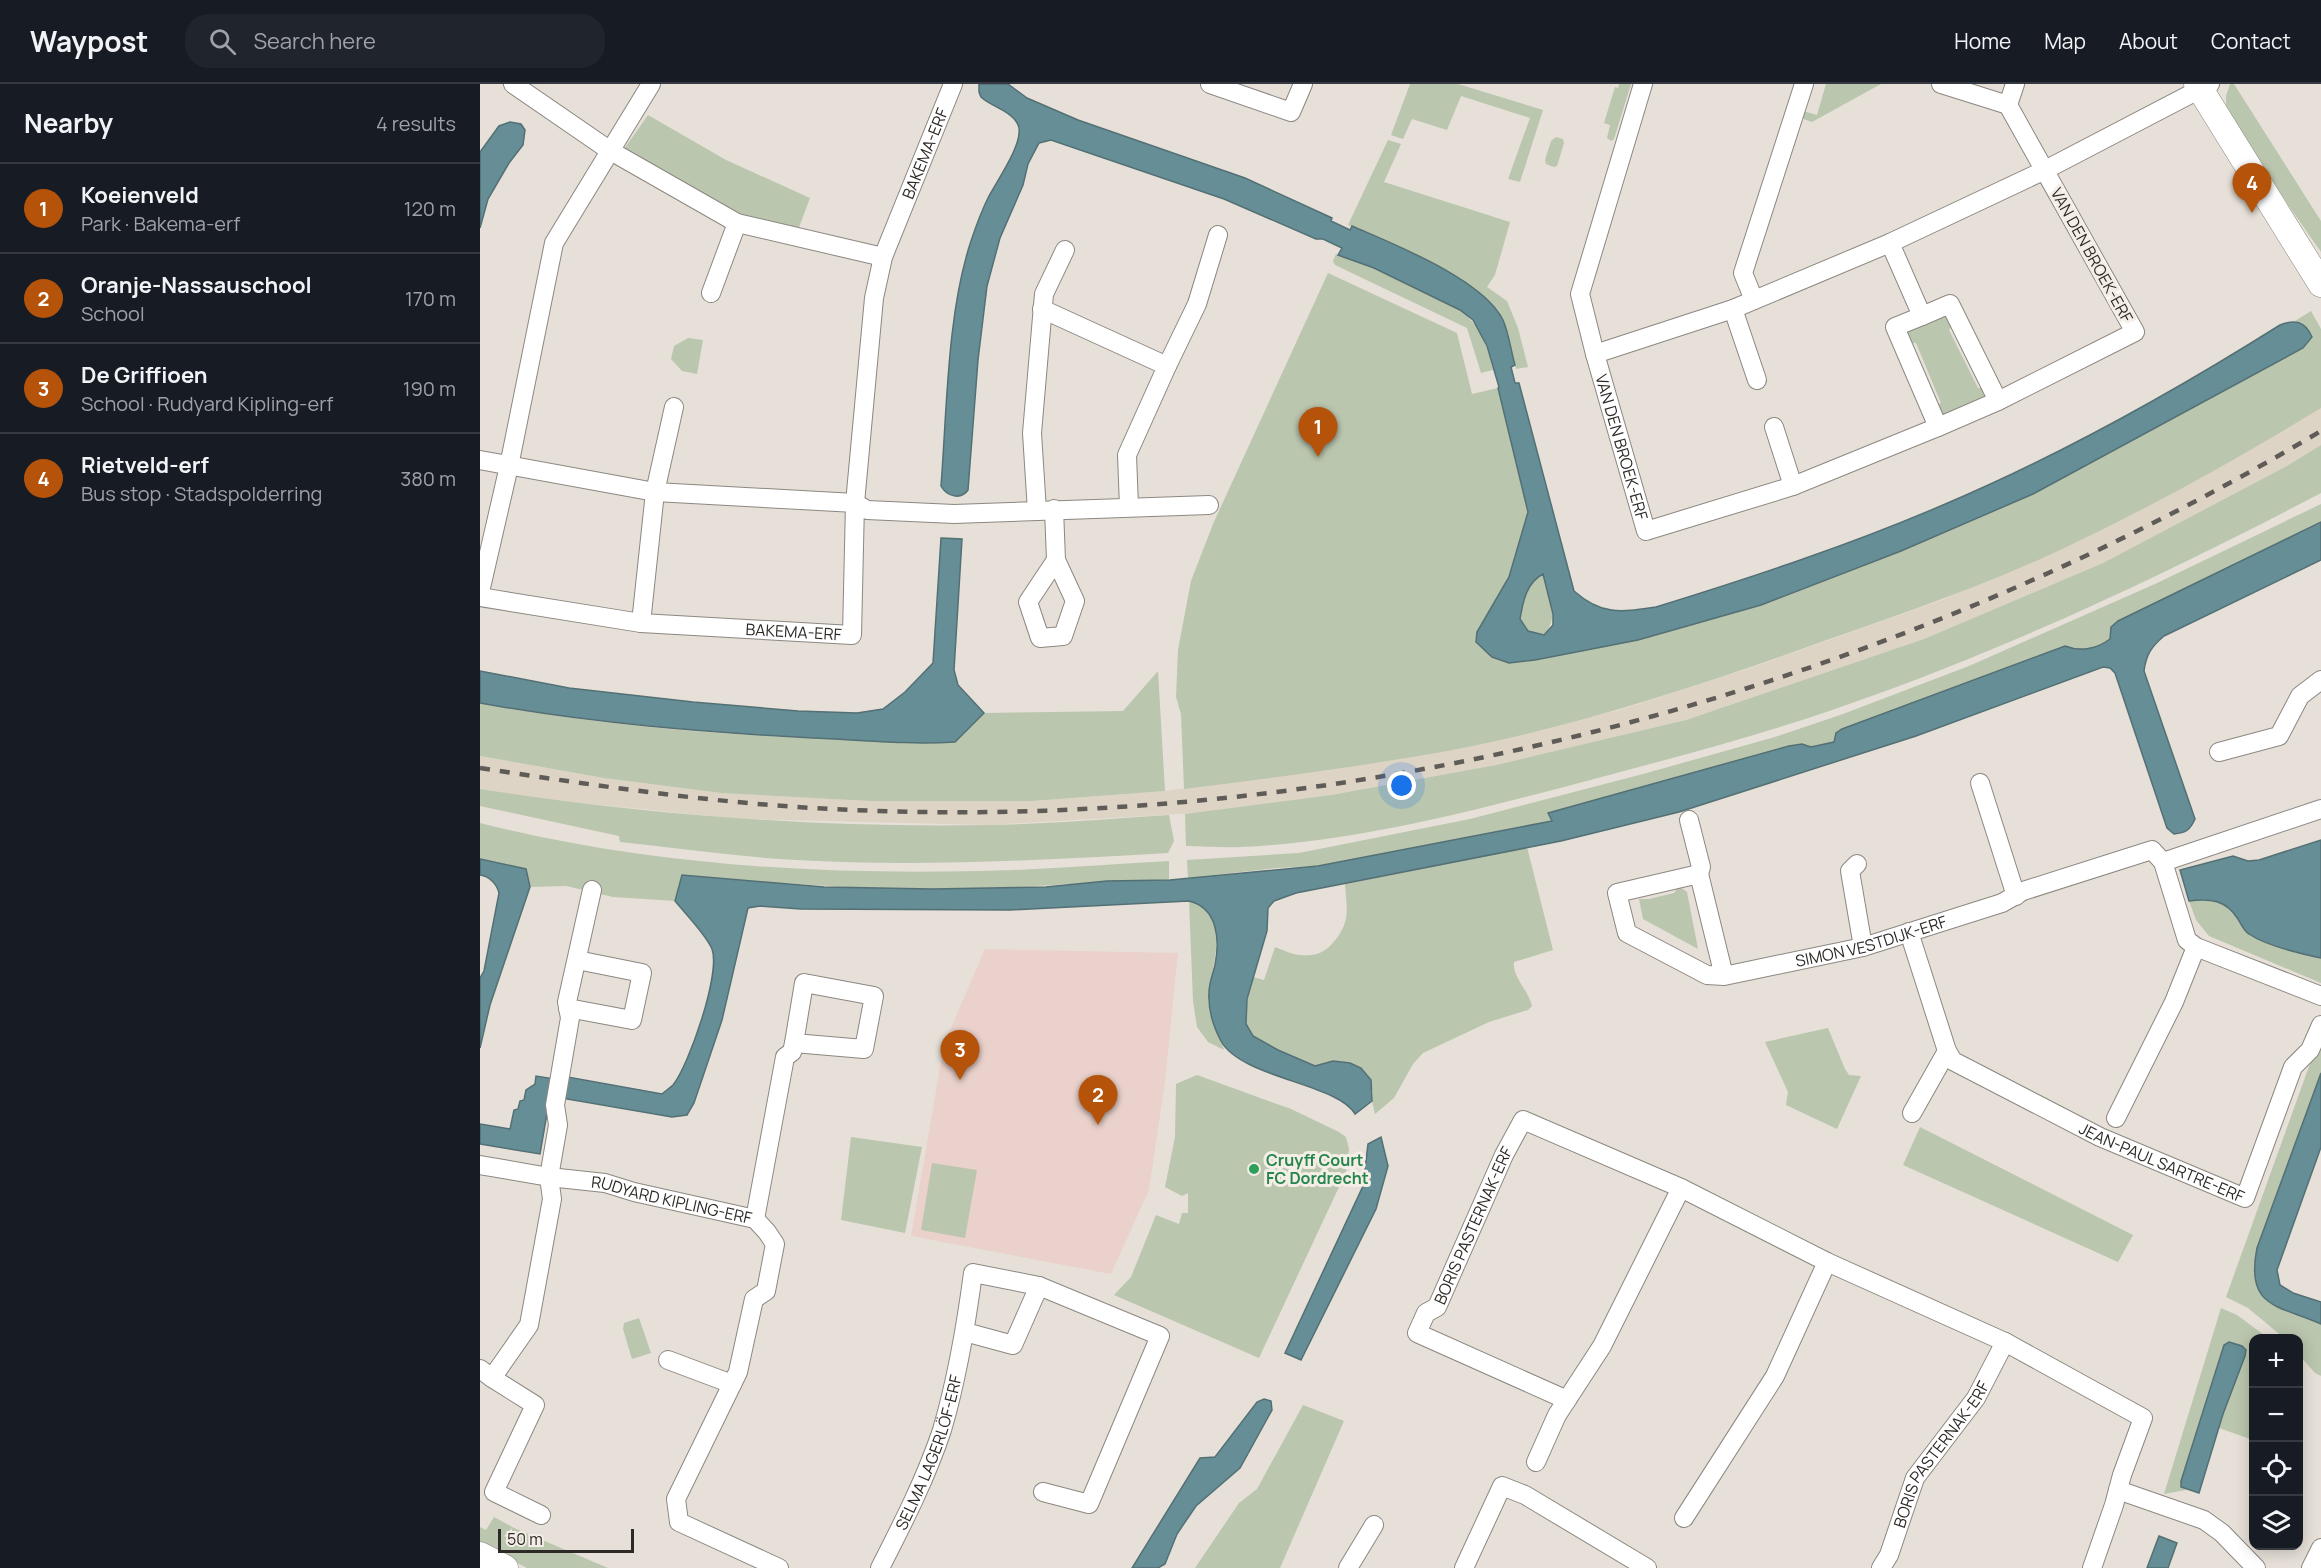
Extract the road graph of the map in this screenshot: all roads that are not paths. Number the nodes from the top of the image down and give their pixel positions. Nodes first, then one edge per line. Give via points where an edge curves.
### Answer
1 (513, 84) edge
2 (651, 84) edge
3 (954, 84) edge
4 (1210, 84) edge
5 (1303, 84) edge
6 (1643, 84) edge
7 (1804, 84) edge
8 (1941, 84) edge
9 (2014, 84) edge
10 (2203, 86) edge
11 (2008, 105) junction
12 (609, 150) junction
13 (2045, 171) junction
14 (737, 223) junction
15 (1218, 235) dead end
16 (1890, 243) junction
17 (1065, 250) dead end
18 (883, 257) junction
19 (2321, 284) edge
20 (711, 293) dead end
21 (1754, 300) junction
22 (1042, 309) junction
23 (1732, 309) junction
24 (1922, 316) junction
25 (1595, 354) junction
26 (1167, 366) junction
27 (1757, 380) dead end
28 (1998, 401) junction
29 (674, 407) dead end
30 (1774, 427) dead end
31 (1938, 427) junction
32 (480, 460) edge
33 (509, 466) junction
34 (1793, 486) junction
35 (655, 492) junction
36 (855, 503) junction
37 (1209, 504) dead end
38 (1129, 507) junction
39 (1046, 510) junction
40 (1056, 560) dead end
41 (480, 592) edge
42 (480, 597) edge
43 (640, 623) junction
44 (2321, 680) edge
45 (2218, 752) dead end
46 (1980, 783) dead end
47 (2321, 809) edge
48 (1689, 820) dead end
49 (2163, 862) junction
50 (1857, 864) dead end
51 (1699, 874) junction
52 (592, 890) dead end
53 (2016, 896) junction
54 (1909, 933) junction
55 (1863, 947) junction
56 (2196, 947) junction
57 (577, 960) junction
58 (1724, 976) junction
59 (2321, 996) edge
60 (568, 1008) junction
61 (2321, 1025) edge
62 (795, 1042) junction
63 (1947, 1051) junction
64 (1912, 1113) dead end
65 (2116, 1119) dead end
66 (480, 1165) edge
67 (549, 1177) junction
68 (1681, 1188) junction
69 (755, 1219) junction
70 (1827, 1262) junction
71 (1039, 1286) junction
72 (965, 1332) junction
73 (2006, 1342) junction
74 (668, 1360) dead end
75 (486, 1373) edge
76 (732, 1384) junction
77 (1567, 1400) junction
78 (1536, 1462) dead end
79 (2118, 1490) junction
80 (1043, 1492) dead end
81 (541, 1515) dead end
82 (1684, 1518) dead end
83 (1374, 1525) dead end
84 (2321, 1548) edge
85 (480, 1555) edge
86 (1643, 1567) edge
87 (505, 1568) edge
88 (779, 1568) edge
89 (880, 1568) edge
90 (1348, 1568) edge
91 (1464, 1568) edge
92 (1881, 1568) edge
93 (2092, 1568) edge
94 (2256, 1568) edge
95 (2311, 1568) edge

1 - 12 street
2 - 12 street
3 - 18 street, BAKEMA-ERF
4 - 5 street via 1291,112
6 - 25 street, VAN DEN BROEK-ERF via 1581,294
7 - 21 street via 1743,273
8 - 11 street
9 - 11 street
10 - 13 street, VAN DEN BROEK-ERF
10 - 19 street
11 - 13 street, VAN DEN BROEK-ERF
12 - 14 street
12 - 33 street via 554,243
13 - 16 street, VAN DEN BROEK-ERF
13 - 28 street, VAN DEN BROEK-ERF via 2135,332
14 - 18 street
14 - 20 street
15 - 26 street via 1197,304
16 - 21 street, VAN DEN BROEK-ERF
16 - 24 street
17 - 22 street via 1044,294
18 - 36 street, BAKEMA-ERF via 874,298
21 - 23 street, VAN DEN BROEK-ERF
22 - 26 street
22 - 39 street via 1032,433
23 - 25 street, VAN DEN BROEK-ERF
23 - 27 street
24 - 28 street via 1950,304
24 - 31 street via 1895,327
25 - 34 street, VAN DEN BROEK-ERF via 1646,531
26 - 38 street via 1126,455
28 - 31 street, VAN DEN BROEK-ERF
29 - 35 street
30 - 34 street
31 - 34 street, VAN DEN BROEK-ERF
32 - 33 street
33 - 35 street
33 - 41 street
35 - 36 street
35 - 43 street
36 - 39 street via 867,510 954,514
36 - 43 street, BAKEMA-ERF via 852,635
37 - 38 street
38 - 39 street
39 - 40 street
42 - 43 street, BAKEMA-ERF
44 - 45 street via 2300,696 2279,736
46 - 53 street
47 - 49 street
48 - 51 street via 1701,867
49 - 53 street, SIMON VESTDIJK-ERF via 2152,850
49 - 56 street via 2187,940
50 - 55 street via 1850,871
51 - 58 street
51 - 58 street, SIMON VESTDIJK-ERF via 1617,893 1627,933 1707,975
52 - 57 street
53 - 54 street, SIMON VESTDIJK-ERF
54 - 55 street, SIMON VESTDIJK-ERF
54 - 63 street
55 - 58 street, SIMON VESTDIJK-ERF
56 - 59 street
56 - 65 street, JEAN-PAUL SARTRE-ERF via 2174,1002
57 - 60 street
57 - 60 street via 642,973 632,1020
60 - 67 street via 570,1018 555,1105 558,1125
61 - 63 street, JEAN-PAUL SARTRE-ERF via 2310,1050 2293,1067 2245,1197 2100,1137 1953,1061
62 - 62 street, RUDYARD KIPLING-ERF via 864,1049 874,996 804,983
62 - 69 street, RUDYARD KIPLING-ERF via 792,1052 785,1057
63 - 64 street
66 - 67 street, RUDYARD KIPLING-ERF
67 - 69 street, RUDYARD KIPLING-ERF via 605,1183
67 - 75 street via 552,1199 529,1325
68 - 70 street, BORIS PASTERNAK-ERF
68 - 77 street via 1602,1346
68 - 77 street, BORIS PASTERNAK-ERF via 1523,1120 1513,1138 1437,1307 1426,1313 1417,1333
69 - 76 street via 776,1244 766,1292 754,1299
70 - 73 street, BORIS PASTERNAK-ERF
70 - 82 street via 1775,1376
71 - 72 street via 1013,1345
71 - 72 street, SELMA LAGERLÖF-ERF via 973,1273
71 - 80 street, SELMA LAGERLÖF-ERF via 1160,1336 1089,1504
72 - 89 street, SELMA LAGERLÖF-ERF via 930,1463
73 - 79 street, BORIS PASTERNAK-ERF via 2143,1418
73 - 92 street, BORIS PASTERNAK-ERF via 1976,1398 1915,1478
74 - 76 street
75 - 81 street via 535,1405 495,1492
76 - 88 street via 676,1499 679,1522
77 - 78 street
79 - 93 street, BORIS PASTERNAK-ERF
79 - 94 street via 2204,1520
83 - 90 street
84 - 95 street
85 - 87 street
86 - 91 street via 1524,1495 1502,1486

